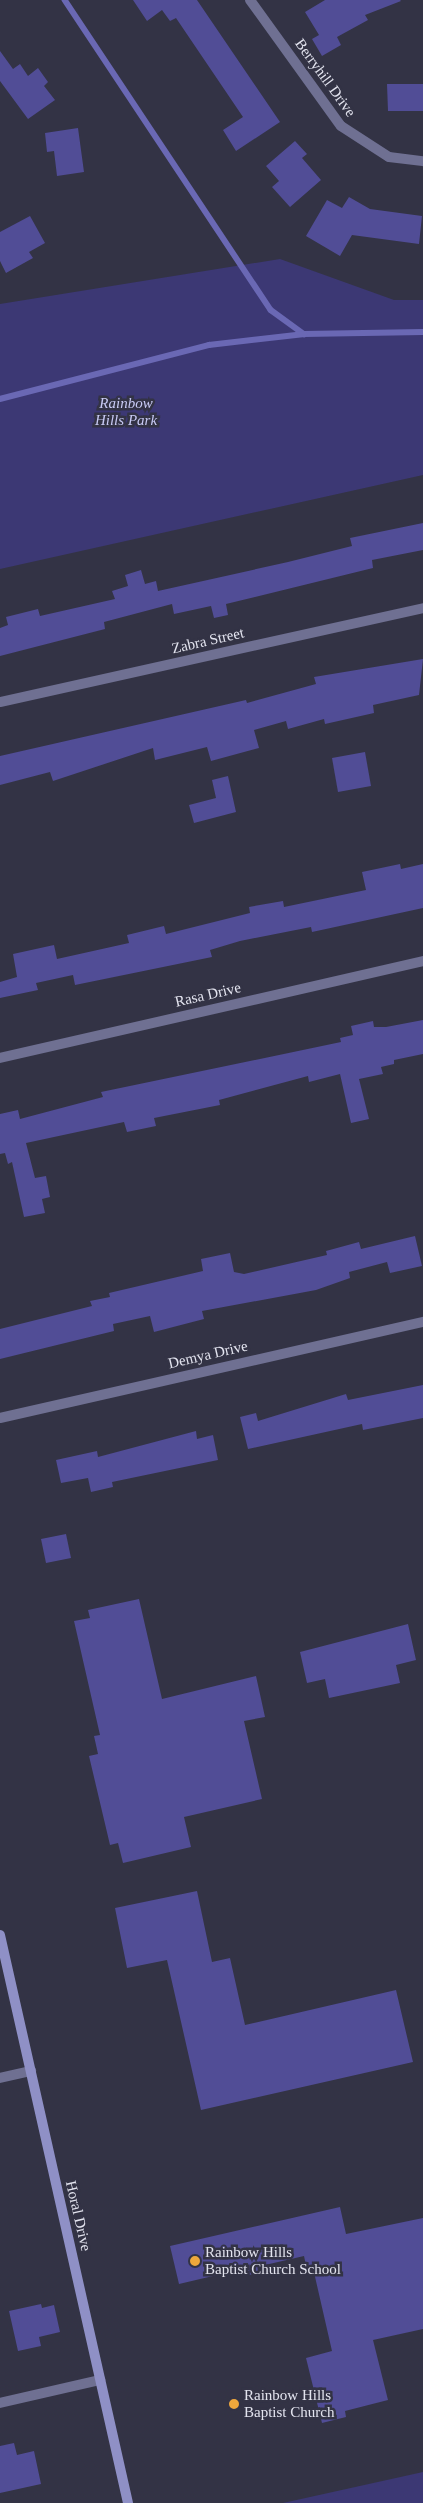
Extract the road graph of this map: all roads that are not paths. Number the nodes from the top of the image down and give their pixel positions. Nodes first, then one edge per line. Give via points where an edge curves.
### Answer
1 (250, 0) edge
2 (422, 161) edge
3 (423, 608) edge
4 (0, 702) edge
5 (423, 961) edge
6 (0, 1058) edge
7 (423, 1322) edge
8 (0, 1418) edge
9 (0, 1935) edge
10 (31, 2071) junction
11 (0, 2078) edge
12 (100, 2380) junction
13 (0, 2403) edge
14 (128, 2503) edge

1 - 2 street, Berryhill Drive via 341,126 389,157
3 - 4 street, Zabra Street
5 - 6 street, Rasa Drive
7 - 8 street, Demya Drive
9 - 10 street, Horal Drive
10 - 11 street
10 - 12 street, Horal Drive
12 - 13 street
12 - 14 street, Horal Drive

